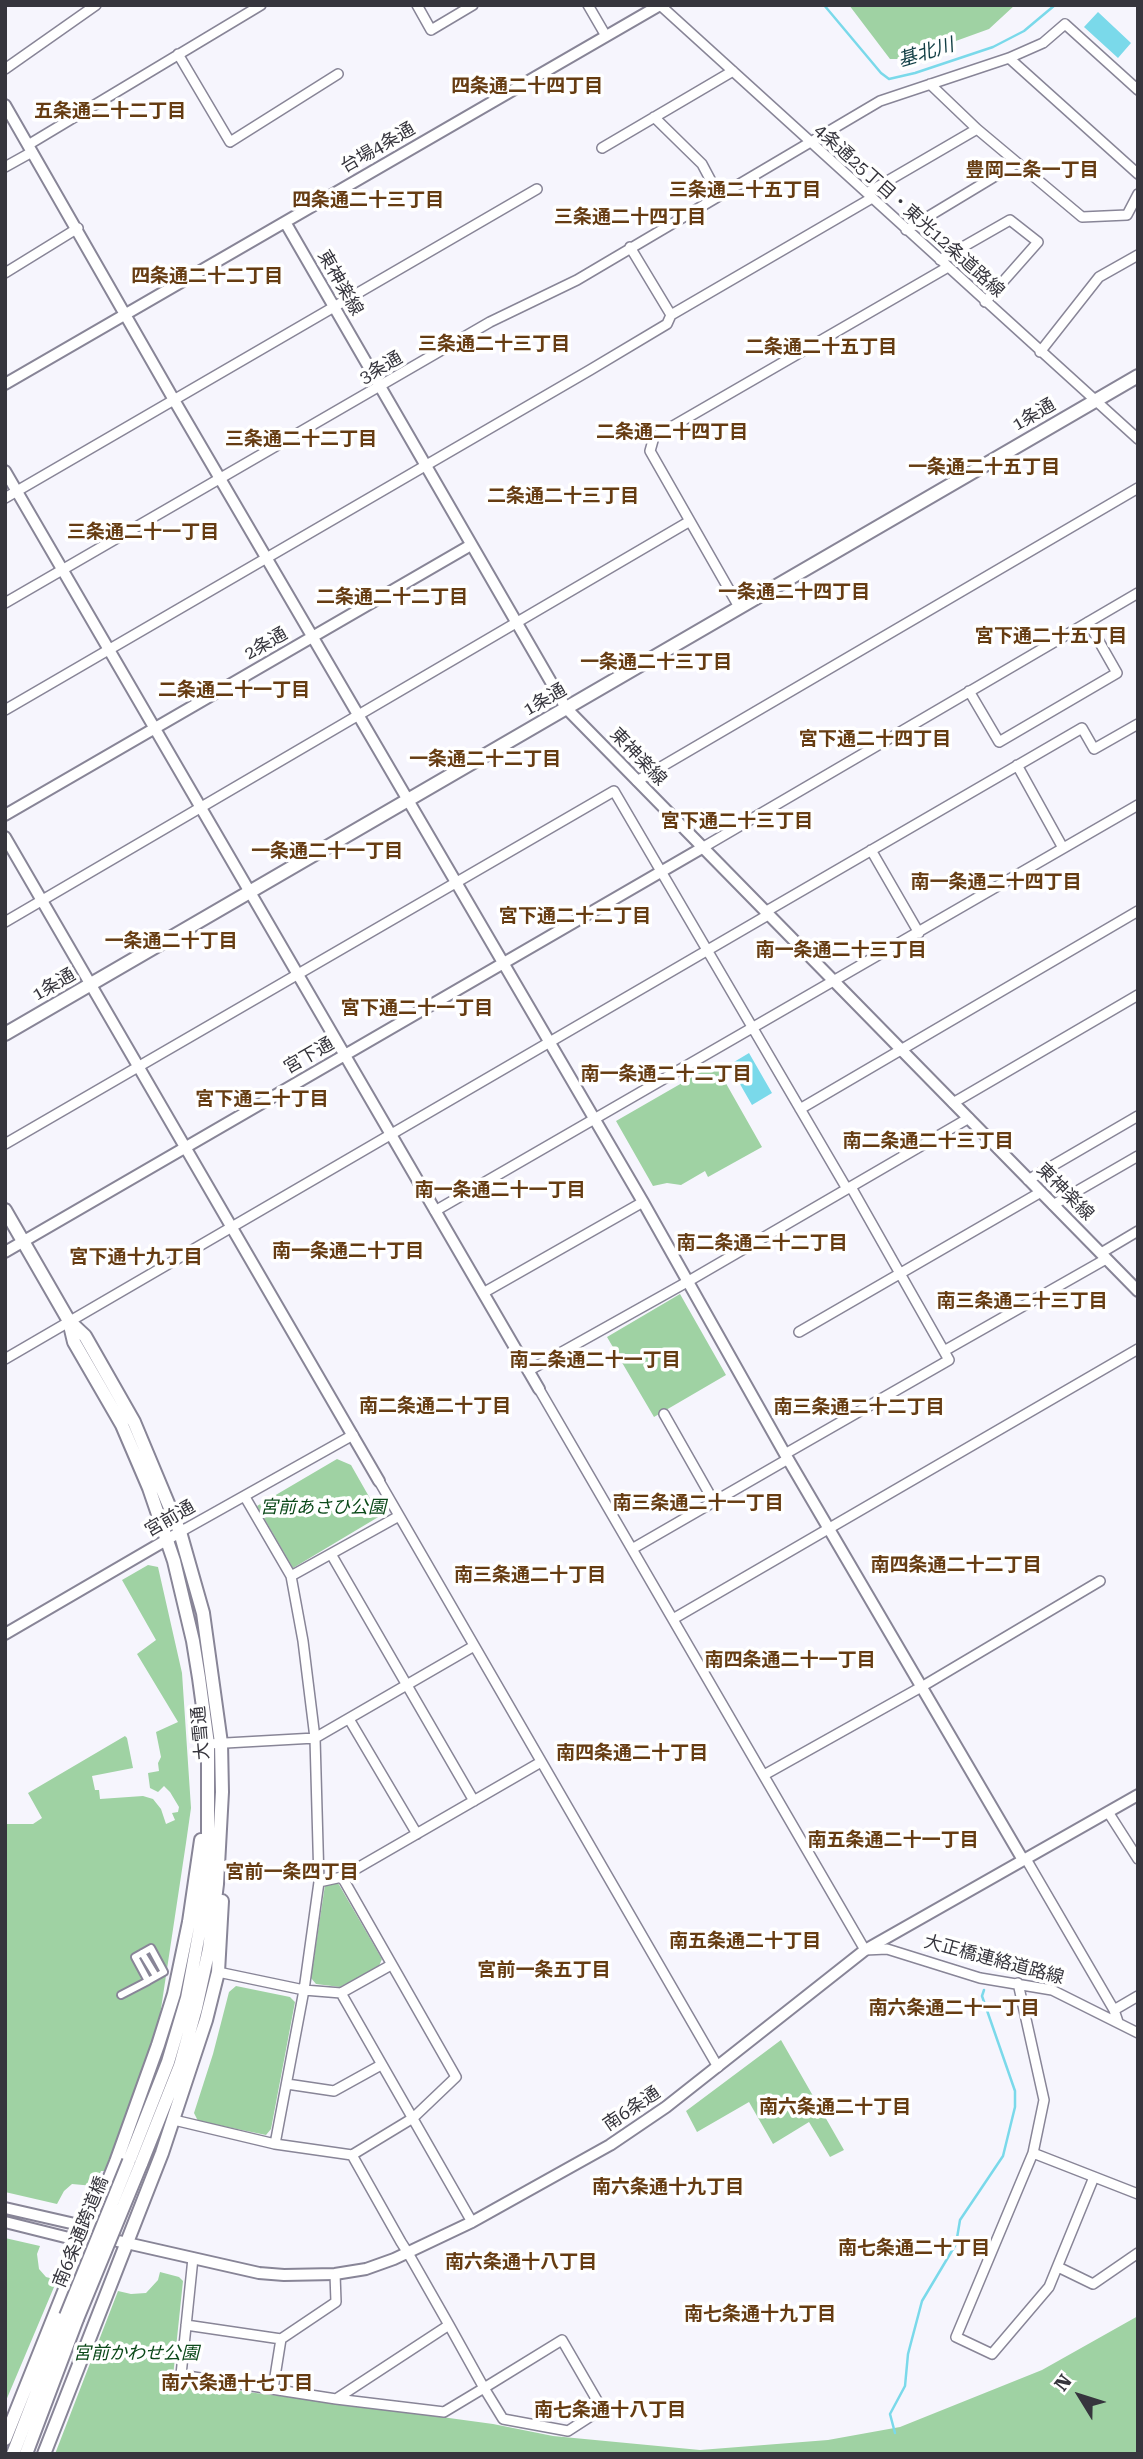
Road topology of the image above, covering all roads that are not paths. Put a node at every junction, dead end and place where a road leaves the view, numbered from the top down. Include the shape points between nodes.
1 (96, 5) edge
2 (261, 5) edge
3 (417, 5) edge
4 (473, 5) edge
5 (588, 5) edge
6 (660, 5) edge
7 (606, 36) junction
8 (178, 54) junction
9 (1009, 58) junction
10 (5, 69) edge
11 (733, 71) junction
12 (338, 74) dead end
13 (930, 83) junction
14 (1138, 90) edge
15 (5, 105) edge
16 (654, 117) junction
17 (977, 130) junction
18 (811, 142) junction
19 (30, 148) junction
20 (602, 148) dead end
21 (1017, 163) junction
22 (5, 167) edge
23 (1138, 174) edge
24 (537, 189) dead end
25 (1138, 194) edge
26 (719, 196) junction
27 (869, 196) junction
28 (285, 222) junction
29 (78, 229) junction
30 (906, 229) junction
31 (630, 247) junction
32 (1138, 255) edge
33 (944, 264) junction
34 (5, 272) edge
35 (985, 302) junction
36 (333, 306) junction
37 (127, 315) junction
38 (671, 315) junction
39 (1040, 352) junction
40 (1138, 376) edge
41 (5, 384) edge
42 (380, 387) junction
43 (174, 400) junction
44 (1094, 401) junction
45 (1138, 439) edge
46 (425, 465) junction
47 (5, 471) edge
48 (221, 478) junction
49 (1138, 488) edge
50 (17, 491) junction
51 (5, 498) edge
52 (690, 521) junction
53 (471, 545) junction
54 (267, 557) junction
55 (63, 570) junction
56 (1138, 593) edge
57 (5, 603) edge
58 (739, 607) junction
59 (1088, 622) junction
60 (518, 624) junction
61 (313, 637) junction
62 (109, 649) junction
63 (969, 691) junction
64 (566, 708) junction
65 (5, 710) edge
66 (360, 716) junction
67 (1138, 724) edge
68 (155, 729) junction
69 (1017, 765) junction
70 (637, 781) junction
71 (408, 800) junction
72 (1138, 806) edge
73 (201, 808) junction
74 (5, 815) edge
75 (5, 837) edge
76 (702, 848) junction
77 (1063, 848) junction
78 (871, 850) junction
79 (662, 871) junction
80 (457, 883) junction
81 (250, 892) junction
82 (43, 901) junction
83 (1138, 911) edge
84 (766, 914) junction
85 (5, 922) edge
86 (919, 933) junction
87 (708, 952) junction
88 (504, 963) junction
89 (298, 975) junction
90 (834, 982) junction
91 (92, 984) junction
92 (1138, 995) edge
93 (752, 1027) junction
94 (5, 1034) edge
95 (550, 1041) junction
96 (900, 1049) junction
97 (345, 1056) junction
98 (140, 1067) junction
99 (953, 1103) junction
100 (800, 1109) junction
101 (1138, 1116) edge
102 (594, 1118) junction
103 (968, 1118) junction
104 (392, 1135) junction
105 (5, 1144) edge
106 (187, 1147) junction
107 (1138, 1156) edge
108 (1028, 1180) junction
109 (849, 1188) junction
110 (1041, 1192) junction
111 (643, 1202) junction
112 (1054, 1205) junction
113 (5, 1210) edge
114 (435, 1211) junction
115 (232, 1227) junction
116 (1138, 1231) edge
117 (22, 1241) junction
118 (5, 1252) edge
119 (1103, 1256) junction
120 (900, 1274) junction
121 (687, 1282) junction
122 (1138, 1291) edge
123 (483, 1293) junction
124 (69, 1321) junction
125 (799, 1332) dead end
126 (1138, 1349) edge
127 (944, 1351) junction
128 (5, 1359) edge
129 (528, 1371) junction
130 (539, 1390) joint
131 (664, 1414) dead end
132 (353, 1435) junction
133 (787, 1456) junction
134 (379, 1481) joint
135 (245, 1497) junction
136 (714, 1502) junction
137 (399, 1516) junction
138 (830, 1528) junction
139 (180, 1532) junction
140 (168, 1540) junction
141 (632, 1549) junction
142 (331, 1554) junction
143 (291, 1576) junction
144 (1100, 1581) dead end
145 (673, 1619) junction
146 (5, 1634) edge
147 (474, 1646) junction
148 (408, 1685) junction
149 (923, 1686) junction
150 (349, 1719) junction
151 (315, 1738) junction
152 (212, 1748) junction
153 (541, 1762) junction
154 (764, 1775) junction
155 (222, 1792) junction
156 (1138, 1795) edge
157 (474, 1801) junction
158 (1108, 1812) junction
159 (417, 1834) junction
160 (1138, 1859) edge
161 (1025, 1860) junction
162 (342, 1877) junction
163 (318, 1882) junction
164 (865, 1950) junction
165 (142, 1953) junction
166 (156, 1958) junction
167 (391, 1965) junction
168 (140, 1966) junction
169 (218, 1972) junction
170 (156, 1976) junction
171 (148, 1981) junction
172 (1018, 1983) junction
173 (304, 1990) junction
174 (341, 1993) junction
175 (121, 1995) dead end
176 (1138, 1996) edge
177 (1114, 2010) junction
178 (1118, 2022) junction
179 (1138, 2032) edge
180 (381, 2065) junction
181 (718, 2067) junction
182 (287, 2084) junction
183 (413, 2118) junction
184 (174, 2120) junction
185 (275, 2144) junction
186 (1033, 2153) junction
187 (352, 2155) junction
188 (129, 2162) junction
189 (153, 2174) junction
190 (1094, 2177) junction
191 (1138, 2194) edge
192 (5, 2208) edge
193 (5, 2222) edge
194 (472, 2222) junction
195 (87, 2234) junction
196 (126, 2241) junction
197 (408, 2253) junction
198 (1138, 2253) edge
199 (193, 2258) junction
200 (1058, 2267) junction
201 (335, 2274) junction
202 (186, 2325) junction
203 (449, 2325) junction
204 (281, 2339) junction
205 (54, 2363) junction
206 (485, 2388) junction
207 (273, 2389) junction
208 (336, 2399) junction
209 (5, 2439) edge
210 (13, 2454) edge
211 (26, 2454) edge
212 (44, 2454) edge

1 - 10 street
2 - 8 street
3 - 4 street via 431,30
5 - 7 street
6 - 7 street, 台場4条通
6 - 11 street, 4条通25丁目・東光12条道路線
7 - 28 street, 台場4条通
8 - 12 street via 230,142
8 - 19 street
9 - 13 street, 3条通
9 - 14 street, 3条通 via 1043,43 1065,24
9 - 23 street
11 - 16 street
11 - 18 street, 4条通25丁目・東光12条道路線
13 - 17 street
13 - 18 street, 3条通 via 880,101
15 - 19 street
16 - 20 street
16 - 26 street via 702,164
17 - 21 street
17 - 27 street
18 - 26 street, 3条通
18 - 27 street, 4条通25丁目・東光12条道路線
19 - 22 street
19 - 29 street
21 - 25 street via 1082,217 1127,215
21 - 30 street
24 - 36 street
26 - 31 street, 3条通
27 - 30 street, 4条通25丁目・東光12条道路線
27 - 38 street
28 - 36 street, 東神楽線
28 - 37 street, 台場4条通
29 - 34 street
29 - 37 street
30 - 33 street, 4条通25丁目・東光12条道路線
31 - 38 street
31 - 42 street, 3条通
32 - 39 street via 1099,277
33 - 35 street, 4条通25丁目・東光12条道路線
33 - 35 street via 1010,220 1038,242
33 - 52 street via 654,438 650,451
35 - 39 street, 4条通25丁目・東光12条道路線
36 - 42 street, 東神楽線
36 - 43 street
37 - 41 street, 台場4条通
37 - 43 street
38 - 46 street via 667,324
39 - 44 street, 4条通25丁目・東光12条道路線
40 - 44 main road, 1条通
42 - 46 street, 東神楽線
42 - 48 street, 3条通
43 - 48 street
43 - 50 street
44 - 45 street, 4条通25丁目・東光12条道路線
44 - 58 main road, 1条通
46 - 53 street, 東神楽線
46 - 54 street
47 - 50 street
48 - 54 street
48 - 55 street, 3条通
49 - 70 street
50 - 51 street
50 - 55 street
52 - 58 street
52 - 60 street
53 - 60 street, 東神楽線
53 - 61 street, 2条通
54 - 61 street
54 - 62 street
55 - 57 street, 3条通
55 - 62 street
56 - 59 street
58 - 64 main road, 1条通
59 - 63 street
59 - 63 street via 1116,673 1022,728 999,741
60 - 64 street, 東神楽線
60 - 66 street
61 - 66 street
61 - 68 street, 2条通
62 - 65 street
62 - 68 street
63 - 76 street
64 - 70 street, 東神楽線
64 - 71 main road, 1条通
66 - 71 street
66 - 73 street
67 - 69 street via 1094,749 1082,728
68 - 73 street
68 - 74 street, 2条通
69 - 77 street
69 - 78 street
70 - 76 street, 東神楽線
71 - 80 street
71 - 81 main road, 1条通
72 - 77 street
73 - 81 street
73 - 82 street
75 - 82 street
76 - 79 street, 宮下通
76 - 84 street, 東神楽線
77 - 86 street
78 - 84 street
78 - 86 street
79 - 80 street via 614,792
79 - 87 street
79 - 88 street, 宮下通
80 - 88 street
80 - 89 street
81 - 89 street
81 - 91 main road, 1条通
82 - 85 street
82 - 91 street
83 - 96 street
84 - 87 street
84 - 90 street, 東神楽線
86 - 90 street
87 - 93 street
87 - 95 street
88 - 95 street
88 - 97 street, 宮下通
89 - 97 street
89 - 98 street
90 - 93 street
90 - 96 street, 東神楽線
91 - 94 main road, 1条通
91 - 98 street
92 - 99 street
93 - 100 street
93 - 102 street
95 - 102 street
95 - 104 street
96 - 99 street, 東神楽線
96 - 100 street
97 - 104 street
97 - 106 street, 宮下通
98 - 105 street
98 - 106 street
99 - 103 street, 東神楽線
100 - 109 street
101 - 108 street
102 - 111 street
102 - 114 street
103 - 108 street, 東神楽線
103 - 109 street
104 - 114 street
104 - 115 street
106 - 115 street
106 - 117 street, 宮下通
107 - 112 street
108 - 110 street, 東神楽線
109 - 120 street
109 - 121 street
110 - 112 street, 東神楽線
110 - 120 street
111 - 121 street
111 - 123 street
112 - 119 street, 東神楽線
113 - 117 main road, 大雪通
114 - 123 street
115 - 124 street
115 - 132 street
116 - 119 street
117 - 118 street, 宮下通
117 - 124 main road, 大雪通
119 - 122 street, 東神楽線
119 - 127 street
120 - 125 street
120 - 127 street
121 - 129 street
121 - 133 street
123 - 129 street
124 - 128 street
124 - 139 main road, 大雪通 via 85,1336 134,1422
124 - 140 main road, 大雪通 via 74,1342 122,1425
126 - 138 street
127 - 133 street via 950,1360
129 - 130 street
130 - 141 street
131 - 136 street
132 - 134 street
132 - 135 street, 宮前通
133 - 136 street
133 - 138 street
134 - 137 street
135 - 139 street, 宮前通
135 - 143 street
136 - 141 street
137 - 142 street
137 - 147 street
138 - 145 street
138 - 149 street
139 - 140 street, 宮前通
139 - 152 main road, 大雪通 via 203,1613 214,1681
140 - 146 street, 宮前通
140 - 152 main road, 大雪通 via 193,1641
141 - 145 street
142 - 143 street
142 - 148 street
143 - 151 street
144 - 149 street
145 - 154 street
147 - 148 street
147 - 153 street
148 - 150 street
148 - 157 street
149 - 154 street
149 - 161 street
150 - 151 street
150 - 159 street
151 - 152 street
151 - 163 street
152 - 155 main road, 大雪通
152 - 188 main road, 大雪通 via 208,1856 187,1998
153 - 157 street
153 - 181 street
154 - 164 street
155 - 169 main road
155 - 188 main road, 大雪通 via 209,1949 196,2008 180,2066
156 - 158 street, 南6条通
157 - 159 street
158 - 160 street
158 - 161 street, 南6条通
159 - 162 street
161 - 164 street, 南6条通
161 - 177 street
162 - 163 street
162 - 167 street
163 - 173 street
164 - 172 street, 大正橋連絡道路線 via 887,1950 980,1978
164 - 181 street, 南6条通
165 - 166 street via 151,1948
165 - 168 street via 135,1957
165 - 170 street
166 - 168 street
166 - 170 street via 164,1972
167 - 174 street
167 - 183 street via 456,2077
168 - 171 street
169 - 173 street
169 - 184 main road
170 - 171 street
171 - 175 street
172 - 178 street, 大正橋連絡道路線 via 1052,1990
172 - 186 street via 1044,2100
173 - 174 street
173 - 182 street
174 - 180 street
176 - 177 street
177 - 178 street
178 - 179 street, 大正橋連絡道路線
180 - 182 street via 334,2091
180 - 183 street
181 - 194 street, 南6条通 via 610,2145
182 - 185 street
183 - 187 street
183 - 194 street
184 - 185 street
184 - 189 main road
185 - 187 street
186 - 190 street
186 - 200 street via 956,2337 992,2354 1049,2287
187 - 197 street
188 - 189 main road via 117,2170 139,2180
188 - 195 main road
188 - 205 main road, 南6条通跨道橋, bridge
189 - 196 main road
190 - 191 street
190 - 200 street
192 - 195 street, 南6条通 via 75,2224
193 - 195 street, 南6条通 via 69,2238
194 - 197 street, 南6条通
195 - 196 street, 南6条通
195 - 209 main road
196 - 199 street, 南6条通
196 - 212 main road
197 - 201 street, 南6条通 via 366,2269
197 - 203 street
198 - 200 street via 1093,2284
199 - 201 street, 南6条通 via 284,2276
199 - 202 street
201 - 204 street via 336,2302
202 - 204 street
202 - 207 street via 181,2375
203 - 206 street
203 - 208 street
204 - 207 street
205 - 210 main road
205 - 211 main road
206 - 206 street via 562,2340 602,2409 568,2431 503,2419
206 - 208 street via 444,2412
207 - 208 street

